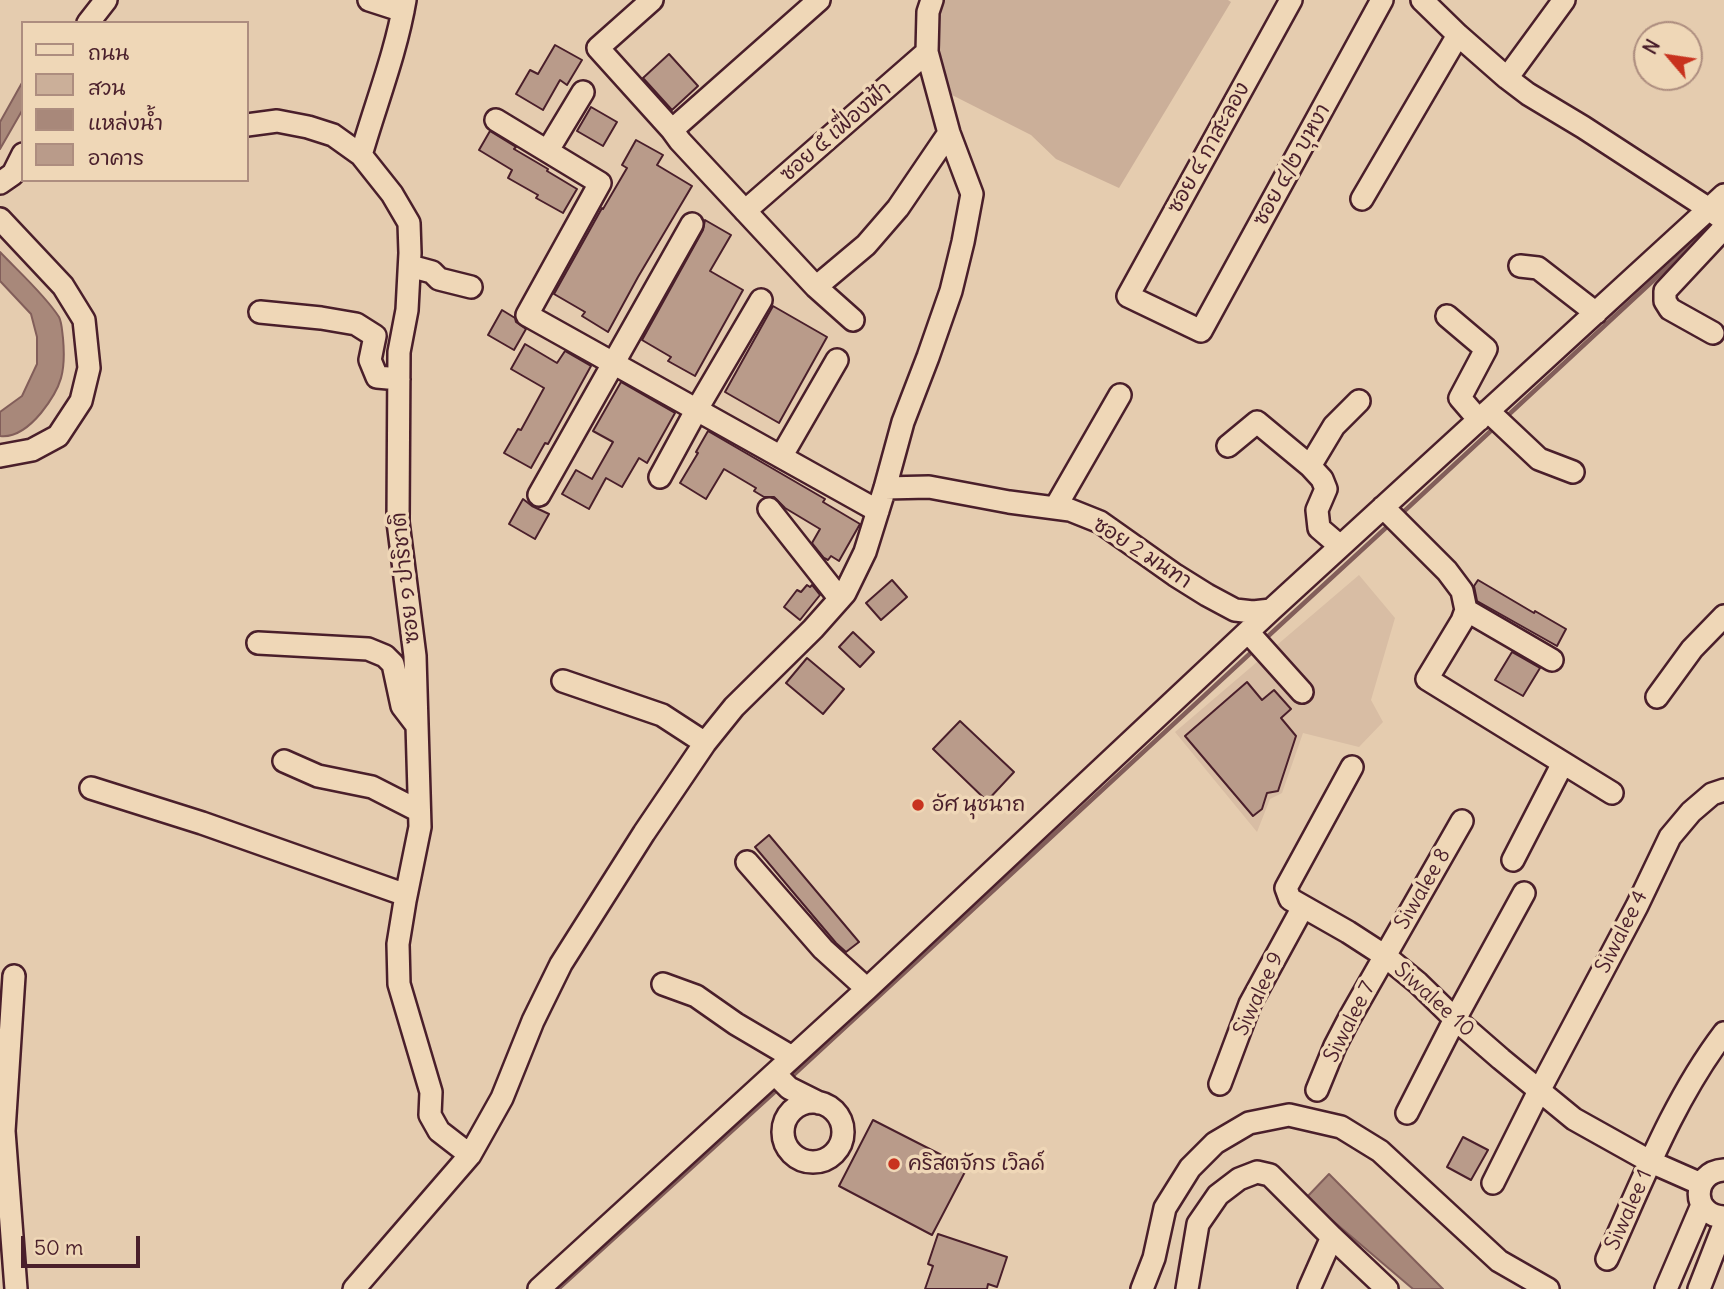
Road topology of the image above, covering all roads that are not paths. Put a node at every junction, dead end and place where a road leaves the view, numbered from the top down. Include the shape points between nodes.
1 (106, 0) edge
2 (369, 0) edge
3 (652, 0) edge
4 (819, 0) edge
5 (932, 0) edge
6 (1291, 0) edge
7 (1382, 0) edge
8 (1422, 0) edge
9 (1564, 0) edge
10 (404, 6) edge
11 (90, 21) edge
12 (1458, 35) junction
13 (927, 52) junction
14 (1507, 78) junction
15 (583, 92) dead end
16 (496, 120) dead end
17 (248, 125) edge
18 (673, 130) junction
19 (949, 133) junction
20 (548, 150) junction
21 (361, 155) junction
22 (21, 158) edge
23 (0, 183) edge
24 (1362, 200) dead end
25 (1719, 208) edge
26 (746, 211) junction
27 (0, 219) edge
28 (692, 224) dead end
29 (1724, 228) edge
30 (410, 266) junction
31 (1520, 266) dead end
32 (471, 287) dead end
33 (816, 287) junction
34 (761, 300) dead end
35 (260, 312) dead end
36 (1596, 313) junction
37 (1447, 316) dead end
38 (853, 320) dead end
39 (1201, 331) joint
40 (1713, 333) dead end
41 (837, 360) dead end
42 (613, 363) junction
43 (399, 379) junction
44 (1120, 395) dead end
45 (1359, 401) dead end
46 (696, 409) junction
47 (1483, 416) junction
48 (1228, 446) dead end
49 (0, 457) edge
50 (781, 457) junction
51 (1310, 466) junction
52 (1573, 472) dead end
53 (660, 477) dead end
54 (885, 488) junction
55 (539, 495) dead end
56 (1055, 508) junction
57 (769, 509) dead end
58 (878, 510) junction
59 (1392, 515) junction
60 (1340, 546) junction
61 (840, 599) junction
62 (1271, 610) junction
63 (1466, 610) junction
64 (1724, 616) edge
65 (1251, 636) junction
66 (258, 643) dead end
67 (1552, 660) dead end
68 (563, 681) dead end
69 (1302, 692) dead end
70 (1657, 697) dead end
71 (417, 724) junction
72 (705, 743) junction
73 (284, 761) dead end
74 (1563, 763) junction
75 (1352, 767) dead end
76 (91, 788) dead end
77 (1724, 790) edge
78 (1612, 793) dead end
79 (419, 811) junction
80 (1462, 821) dead end
81 (1513, 860) dead end
82 (747, 862) dead end
83 (1524, 893) dead end
84 (406, 895) junction
85 (1303, 907) junction
86 (1385, 956) junction
87 (14, 976) dead end
88 (663, 984) dead end
89 (867, 989) junction
90 (1455, 1019) junction
91 (1724, 1033) edge
92 (792, 1057) junction
93 (781, 1080) junction
94 (1220, 1084) dead end
95 (1317, 1090) dead end
96 (1538, 1091) junction
97 (819, 1102) dead end
98 (1406, 1113) dead end
99 (470, 1155) junction
100 (1651, 1161) junction
101 (1724, 1170) edge
102 (1493, 1183) dead end
103 (1702, 1195) junction
104 (1724, 1217) edge
105 (1724, 1225) edge
106 (1332, 1237) junction
107 (1607, 1259) dead end
108 (1669, 1288) edge
109 (16, 1289) edge
110 (354, 1289) edge
111 (539, 1289) edge
112 (1142, 1289) edge
113 (1187, 1289) edge
114 (1309, 1289) edge
115 (1388, 1289) edge
116 (1548, 1289) edge
117 (1699, 1289) edge

1 - 11 street
2 - 10 street
3 - 18 street via 598,48
4 - 18 street
5 - 13 street
6 - 39 street, ซอย ๔ กาสะลอง via 1128,296
7 - 39 street, ซอย ๔/๒ บุหงา
8 - 12 street
9 - 14 street
10 - 21 street
12 - 14 street
12 - 24 street
13 - 19 street
13 - 26 street, ซอย ๕ เฟื่องฟ้า
14 - 25 street
15 - 20 street
16 - 20 street
17 - 21 street, ซอย ๑ ปาริชาติ via 277,121 308,127 333,135
18 - 26 street
19 - 33 street via 898,208 866,245
19 - 54 street via 972,194 951,291 903,422
20 - 42 street via 600,183 527,315
21 - 30 street, ซอย ๑ ปาริชาติ via 409,223
22 - 23 street via 13,174
25 - 36 street
26 - 33 street
27 - 49 street via 63,286 84,320 89,369 81,401 58,436 32,450
28 - 42 street
29 - 40 street via 1665,291 1670,309
30 - 32 street
30 - 43 street, ซอย ๑ ปาริชาติ
31 - 36 street via 1538,268
33 - 38 street
34 - 46 street
35 - 43 street via 356,324 375,336 370,360 377,377
36 - 47 street
37 - 47 street via 1486,349 1460,398
41 - 50 street
42 - 46 street
42 - 55 street
43 - 71 street, ซอย ๑ ปาริชาติ via 398,522 415,656
44 - 56 street
45 - 51 street via 1334,426
46 - 50 street
46 - 53 street
47 - 52 street via 1539,458
47 - 59 street
48 - 51 street via 1257,422
50 - 58 street
51 - 60 street via 1326,489 1317,510 1319,528
54 - 56 street, ซอย 2 มนทา via 929,487
54 - 58 street
56 - 62 street, ซอย 2 มนทา via 1100,522 1235,610
57 - 61 street
58 - 61 street via 865,552
59 - 60 street
59 - 63 street via 1455,581
60 - 62 street
61 - 72 street
62 - 65 street
63 - 67 street
63 - 74 street via 1427,679
64 - 70 street via 1692,649
65 - 69 street
65 - 89 street
66 - 71 street via 368,649 385,656 393,664 402,706
68 - 72 street via 662,715
71 - 79 street, ซอย ๑ ปาริชาติ
72 - 99 street via 561,964 502,1098
73 - 79 street via 318,776 372,787
74 - 78 street
74 - 81 street
75 - 85 street via 1286,888 1290,900
76 - 84 street via 202,822
77 - 96 street, Siwalee 4 via 1691,812 1670,837
79 - 84 street, ซอย ๑ ปาริชาติ
80 - 86 street, Siwalee 8
82 - 89 street via 823,949
83 - 90 street
84 - 99 street, ซอย ๑ ปาริชาติ via 398,944 399,985 431,1092 430,1115 439,1131
85 - 86 street, Siwalee 10
85 - 94 street, Siwalee 9 via 1250,1004
86 - 90 street, Siwalee 10
86 - 95 street, Siwalee 7 via 1335,1046
87 - 109 street via 4,1131
88 - 92 street via 696,996
89 - 92 street
90 - 96 street, Siwalee 10
90 - 98 street
91 - 100 street, Siwalee 1 via 1706,1056
92 - 93 street
93 - 97 street
93 - 111 street
96 - 100 street, Siwalee 10 via 1574,1119
96 - 102 street, Siwalee 4
99 - 110 street
100 - 103 street, Siwalee 10
100 - 107 street, Siwalee 1
101 - 103 street via 1711,1173
103 - 104 street, Siwalee 10 via 1707,1211
103 - 108 street
105 - 117 street
106 - 113 street via 1270,1175 1257,1172 1218,1195 1198,1224
106 - 114 street
106 - 115 street
112 - 116 street via 1165,1208 1189,1168 1215,1143 1249,1123 1289,1115 1341,1127 1380,1151 1499,1261

